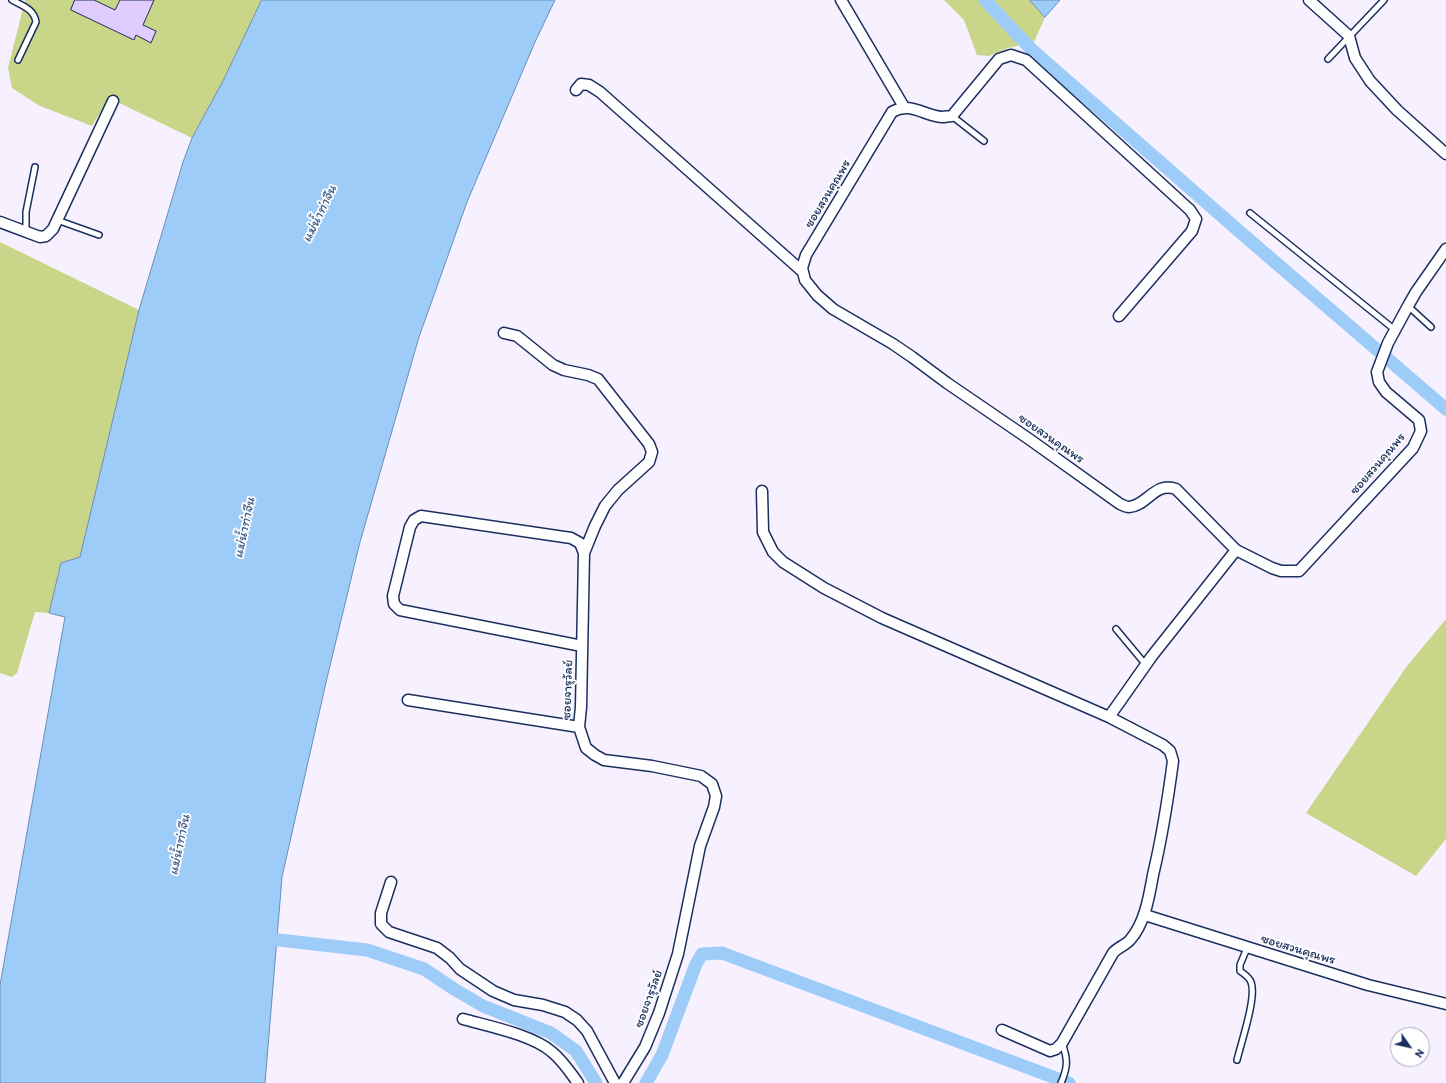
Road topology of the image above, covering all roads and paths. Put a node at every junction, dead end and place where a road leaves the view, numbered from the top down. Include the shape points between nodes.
1 (12, 0) edge
2 (841, 0) edge
3 (1309, 0) edge
4 (1384, 0) edge
5 (1349, 36) junction
6 (1328, 59) dead end
7 (18, 60) dead end
8 (576, 90) dead end
9 (113, 102) dead end
10 (904, 107) junction
11 (952, 116) junction
12 (984, 141) dead end
13 (1446, 154) edge
14 (35, 167) dead end
15 (1250, 213) dead end
16 (57, 220) junction
17 (0, 222) edge
18 (26, 232) junction
19 (99, 235) dead end
20 (1446, 249) edge
21 (803, 272) junction
22 (1408, 306) junction
23 (1119, 316) dead end
24 (1431, 327) dead end
25 (1395, 330) junction
26 (504, 333) dead end
27 (762, 491) dead end
28 (1236, 550) junction
29 (584, 552) junction
30 (1116, 629) dead end
31 (582, 646) junction
32 (1146, 665) junction
33 (408, 700) dead end
34 (1109, 717) junction
35 (579, 727) junction
36 (391, 882) dead end
37 (1145, 915) junction
38 (1247, 948) junction
39 (1446, 1004) edge
40 (463, 1019) dead end
41 (1002, 1030) dead end
42 (1062, 1043) junction
43 (1237, 1060) dead end
44 (578, 1083) edge
45 (615, 1083) edge
46 (622, 1083) edge
47 (1061, 1083) edge

1 - 7 lane via 30,9 36,22
2 - 10 street
3 - 5 street
4 - 5 lane
5 - 6 lane
5 - 13 street via 1355,58 1370,81 1397,110
8 - 21 street via 581,84 589,85 600,92
9 - 16 street
10 - 11 street via 942,117
10 - 21 street, ซอยสวนคุณพร via 892,112 806,255
11 - 12 lane
11 - 23 street via 999,60 1011,55 1026,60 1190,210 1196,219 1192,231
14 - 18 lane via 26,212
15 - 25 lane
16 - 18 street via 46,236 40,237
16 - 19 lane
17 - 18 street
20 - 22 street, ซอยสวนคุณพร
21 - 28 street, ซอยสวนคุณพร via 804,280 833,309 900,348 1120,504 1129,507 1169,486 1176,489
22 - 24 lane
22 - 25 street, ซอยสวนคุณพร
25 - 28 street, ซอยสวนคุณพร via 1377,372 1379,382 1386,392 1419,420 1421,431 1413,448 1299,571 1272,568
26 - 29 street, ซอยจารุวัลย์ via 516,336 553,365 598,378 649,444 652,452 649,462 618,490 605,506
27 - 34 street via 763,532 773,552 783,562 824,588 882,618
28 - 32 street
29 - 31 street, ซอยจารุวัลย์
29 - 31 street via 580,543 570,538 421,516 414,520 410,527 393,596 394,604 400,610
30 - 32 lane
31 - 35 street, ซอยจารุวัลย์
32 - 34 street
33 - 35 street
34 - 37 street via 1163,745 1170,751 1173,761 1162,835
35 - 46 street, ซอยจารุวัลย์ via 586,748 604,760 701,776 712,784 716,796 700,846 678,954 659,1013 645,1047
36 - 45 street via 381,913 382,924 389,932 437,948 460,969 493,991 514,1000 565,1012 577,1020 587,1031
37 - 38 street, ซอยสวนคุณพร
37 - 42 street via 1130,941 1113,953
38 - 39 street, ซอยสวนคุณพร via 1368,985
38 - 43 lane via 1240,971 1249,978 1253,991
40 - 44 street via 540,1044 562,1061
41 - 42 street via 1050,1051 1056,1050
42 - 47 lane via 1067,1062

